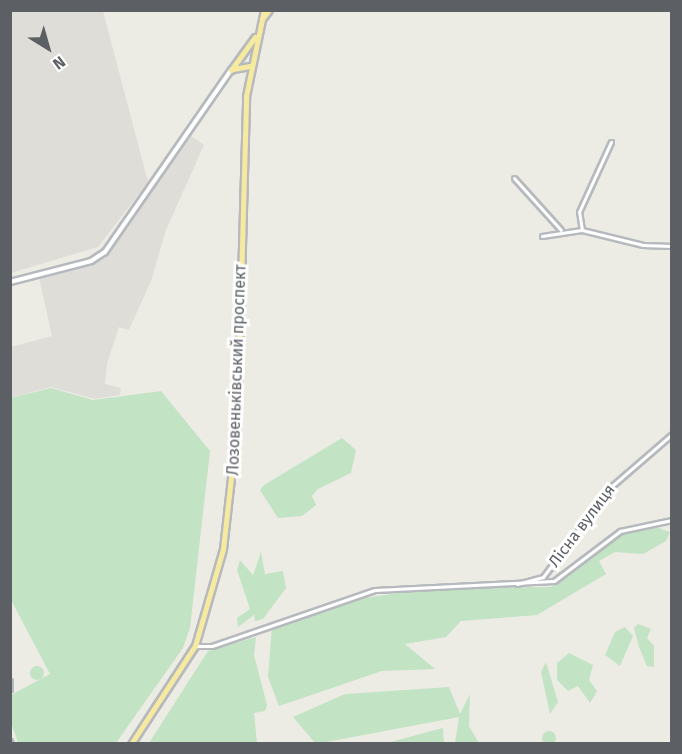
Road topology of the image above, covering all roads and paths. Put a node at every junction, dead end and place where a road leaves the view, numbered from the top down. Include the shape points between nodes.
1 (264, 10) edge
2 (269, 10) edge
3 (259, 23) junction
4 (256, 36) junction
5 (250, 66) junction
6 (231, 70) junction
7 (249, 76) junction
8 (611, 142) dead end
9 (514, 178) dead end
10 (561, 230) junction
11 (582, 230) junction
12 (543, 236) dead end
13 (672, 246) edge
14 (10, 282) edge
15 (672, 434) edge
16 (672, 520) edge
17 (515, 585) junction
18 (195, 646) junction
19 (10, 681) edge
20 (10, 689) edge
21 (131, 744) edge

1 - 3 highway, Лозовеньківський проспект
2 - 3 highway
3 - 4 highway, Лозовеньківський проспект
4 - 5 highway, Лозовеньківський проспект
4 - 6 highway
5 - 6 highway
5 - 7 highway, Лозовеньківський проспект
6 - 7 highway
6 - 14 street via 105,252 91,261
7 - 18 highway, Лозовеньківський проспект via 233,477 217,578
8 - 11 street via 581,206
9 - 10 street via 546,207
10 - 11 street
10 - 12 street
11 - 13 street via 643,245
15 - 17 street, Лісна вулиця via 612,486 543,577
16 - 17 street via 620,531 554,581
17 - 18 street via 375,590 212,646
18 - 21 highway, Лозовеньківський проспект
19 - 20 street

